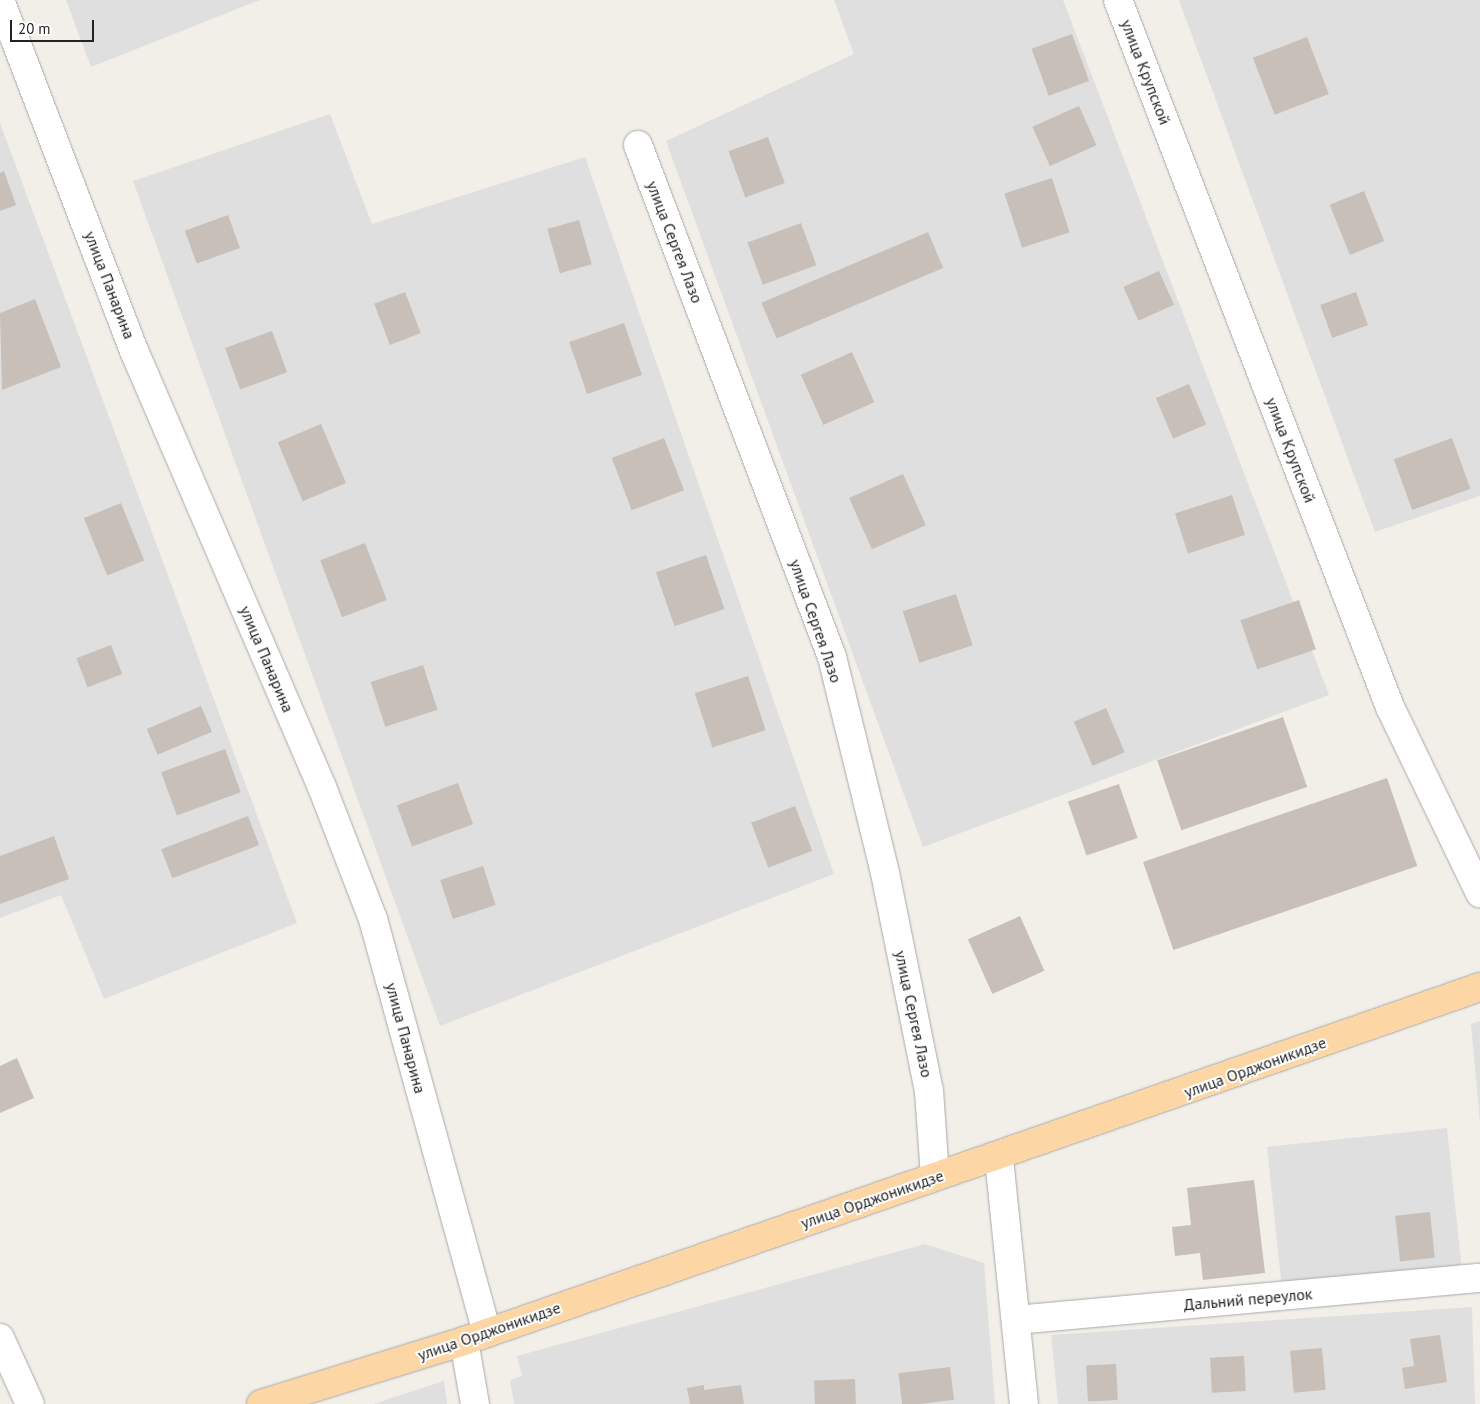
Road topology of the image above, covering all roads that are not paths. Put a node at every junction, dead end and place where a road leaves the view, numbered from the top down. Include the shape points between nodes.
1 (0, 0) edge
2 (1118, 0) edge
3 (638, 145) dead end
4 (1480, 893) edge
5 (1480, 987) edge
6 (999, 1158) junction
7 (935, 1176) junction
8 (1480, 1278) edge
9 (1016, 1320) junction
10 (475, 1337) junction
11 (0, 1338) edge
12 (30, 1404) edge
13 (262, 1404) edge
14 (475, 1404) edge
15 (1024, 1404) edge

1 - 10 street, улица Панарина via 136,353 322,787 373,919
2 - 4 street, улица Крупской via 1390,707
3 - 7 street, улица Сергея Лазо via 832,657 885,873 929,1091
5 - 6 main road, улица Орджоникидзе
6 - 7 main road, улица Орджоникидзе
6 - 9 street
7 - 10 main road, улица Орджоникидзе
8 - 9 street, Дальний переулок
9 - 15 street
10 - 13 main road, улица Орджоникидзе
10 - 14 street, улица Панарина
11 - 12 street

